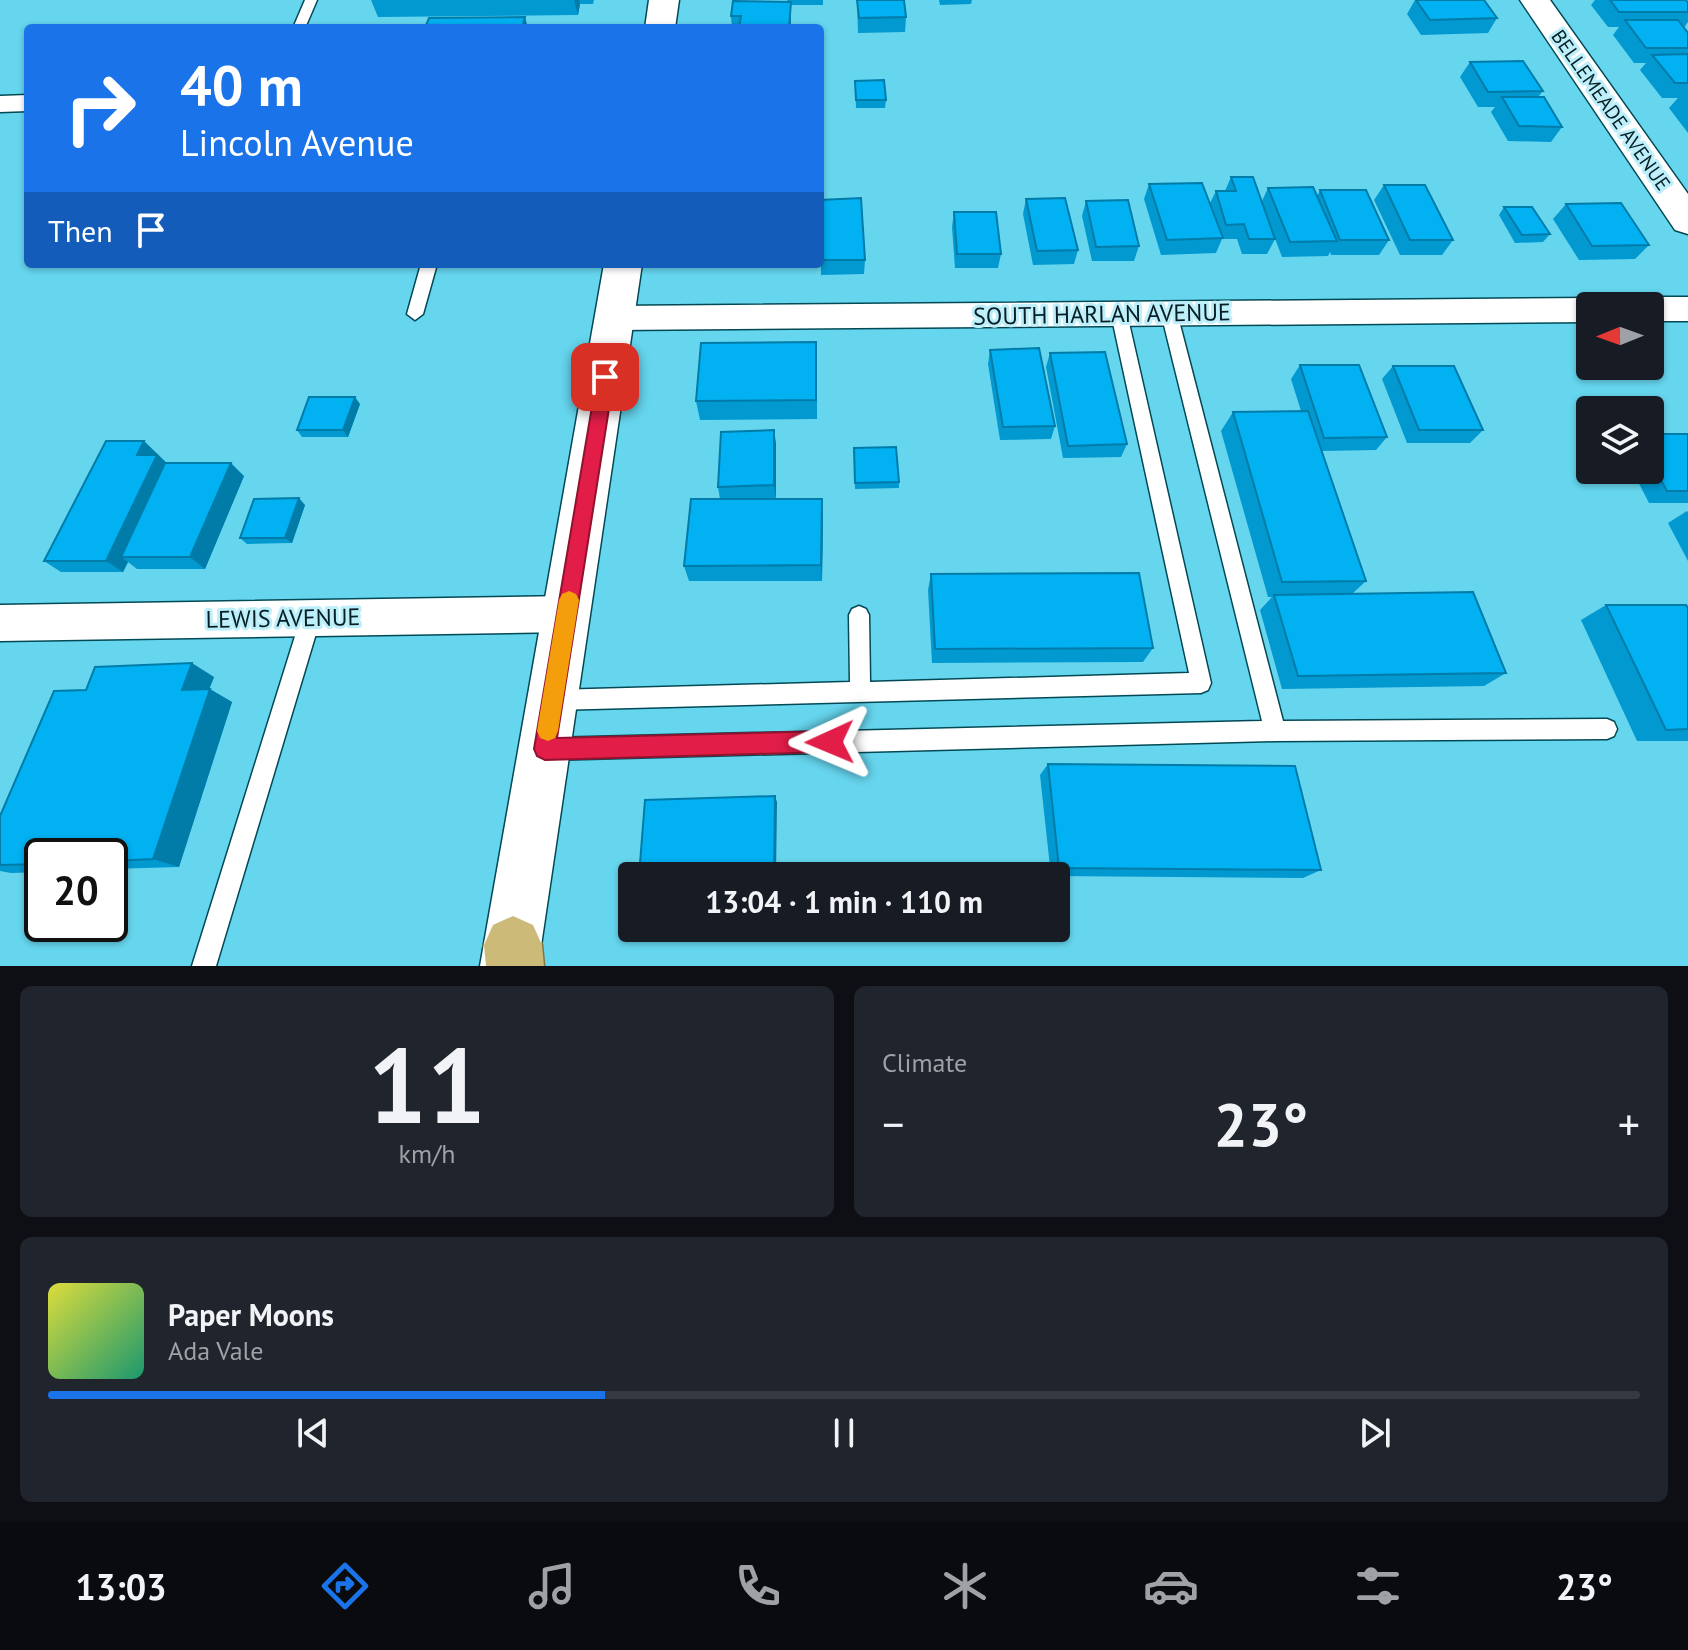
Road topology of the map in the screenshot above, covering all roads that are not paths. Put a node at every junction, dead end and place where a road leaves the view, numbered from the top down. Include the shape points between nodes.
1 (311, 0) edge
2 (664, 0) edge
3 (1535, 0) edge
4 (301, 24) edge
5 (661, 24) edge
6 (24, 103) edge
7 (0, 104) edge
8 (1688, 221) edge
9 (428, 268) edge
10 (622, 268) edge
11 (1664, 309) edge
12 (1688, 309) edge
13 (1576, 310) edge
14 (1169, 313) junction
15 (415, 314) dead end
16 (1119, 314) junction
17 (615, 318) junction
18 (567, 614) junction
19 (859, 615) dead end
20 (311, 617) junction
21 (0, 623) edge
22 (860, 692) junction
23 (553, 700) junction
24 (1607, 729) dead end
25 (1275, 731) junction
26 (545, 749) junction
27 (512, 959) edge
28 (204, 966) edge

1 - 4 lane
2 - 5 street
3 - 8 street, BELLEMEADE AVENUE
6 - 7 street
9 - 15 lane
10 - 17 street
11 - 12 street
13 - 14 street, SOUTH HARLAN AVENUE
14 - 16 street, SOUTH HARLAN AVENUE
14 - 25 lane
16 - 17 street, SOUTH HARLAN AVENUE
16 - 22 lane via 1201,683
17 - 18 street
18 - 20 street, LEWIS AVENUE
18 - 23 street
19 - 22 lane
20 - 21 street, LEWIS AVENUE
20 - 28 lane
22 - 23 lane
23 - 26 street
24 - 25 lane
25 - 26 lane
26 - 27 street

